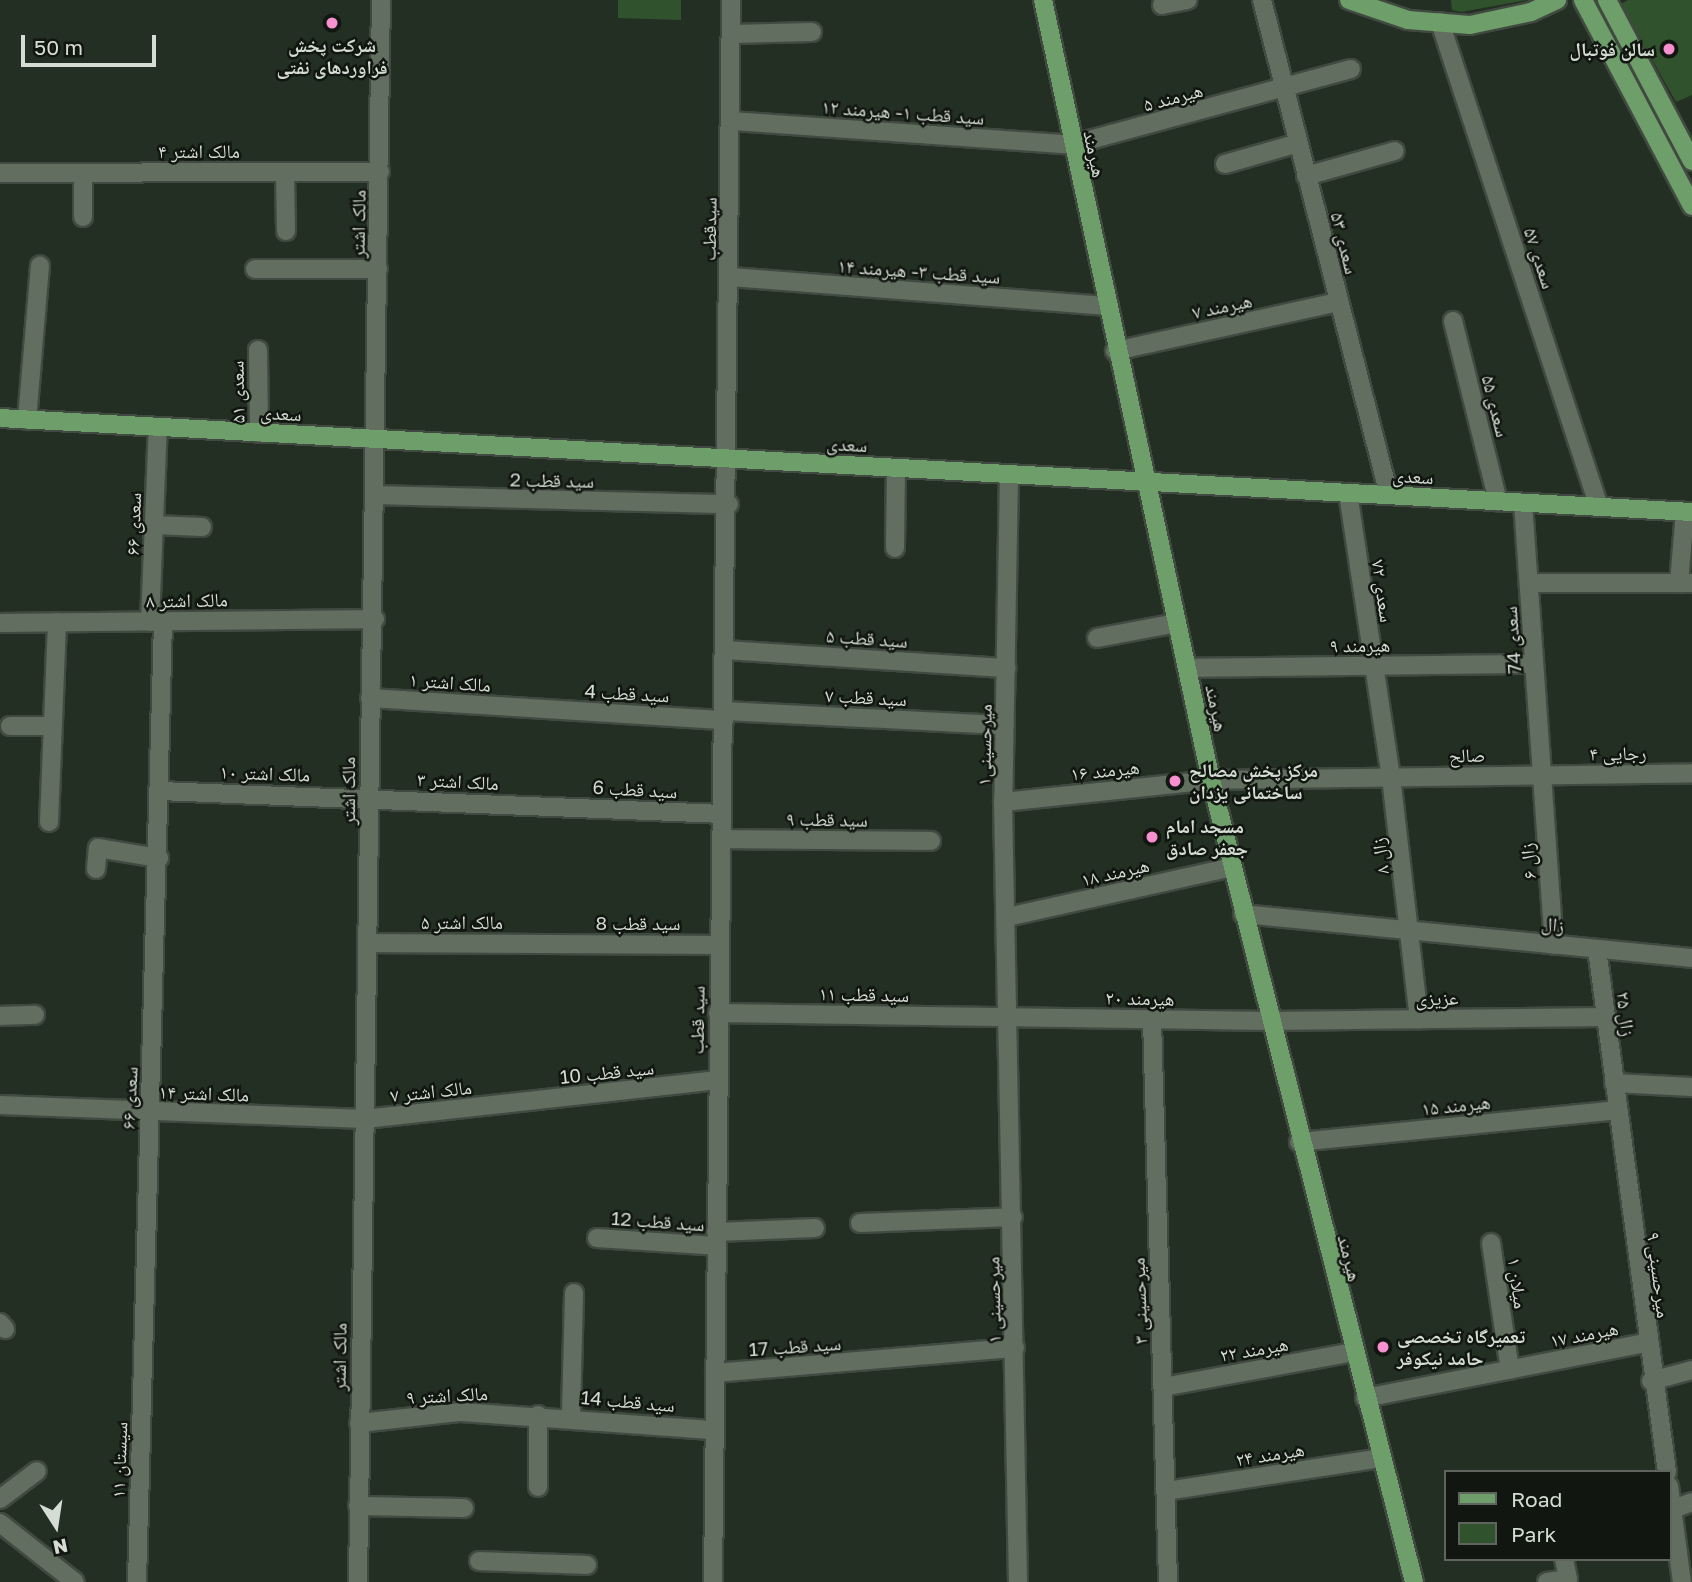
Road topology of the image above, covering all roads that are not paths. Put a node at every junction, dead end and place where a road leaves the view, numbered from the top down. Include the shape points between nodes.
1 (381, 0) edge
2 (731, 0) edge
3 (1043, 0) edge
4 (1188, 0) edge
5 (1262, 0) edge
6 (1349, 0) edge
7 (1557, 0) edge
8 (1583, 0) edge
9 (1607, 0) edge
10 (1162, 5) dead end
11 (1440, 22) junction
12 (812, 32) dead end
13 (731, 34) junction
14 (1351, 69) dead end
15 (1284, 89) junction
16 (732, 121) junction
17 (1298, 143) junction
18 (1071, 145) junction
19 (1395, 151) dead end
20 (1692, 161) edge
21 (1225, 164) dead end
22 (285, 172) junction
23 (380, 172) junction
24 (9, 173) edge
25 (83, 173) junction
26 (1307, 176) junction
27 (1692, 206) edge
28 (83, 217) dead end
29 (286, 231) dead end
30 (40, 266) dead end
31 (255, 269) dead end
32 (378, 269) junction
33 (730, 277) junction
34 (1338, 302) junction
35 (1105, 306) junction
36 (1453, 321) dead end
37 (257, 349) dead end
38 (1115, 351) junction
39 (0, 418) edge
40 (27, 420) junction
41 (158, 427) junction
42 (260, 433) junction
43 (374, 439) junction
44 (730, 459) junction
45 (896, 468) junction
46 (1009, 474) junction
47 (1146, 482) junction
48 (1348, 493) junction
49 (374, 495) junction
50 (1389, 495) junction
51 (1498, 501) junction
52 (1523, 503) junction
53 (729, 504) junction
54 (1599, 507) junction
55 (1688, 512) edge
56 (154, 525) junction
57 (202, 527) dead end
58 (895, 548) dead end
59 (1529, 583) junction
60 (1686, 583) edge
61 (375, 619) junction
62 (57, 622) junction
63 (157, 622) junction
64 (0, 623) edge
65 (1177, 623) junction
66 (1097, 638) dead end
67 (726, 650) junction
68 (1534, 664) junction
69 (1372, 666) junction
70 (1006, 668) junction
71 (1187, 668) junction
72 (370, 698) junction
73 (528, 709) joint
74 (725, 715) junction
75 (1005, 725) junction
76 (10, 726) dead end
77 (52, 726) junction
78 (1692, 773) edge
79 (1544, 775) junction
80 (1391, 777) junction
81 (1211, 780) junction
82 (160, 791) junction
83 (369, 798) junction
84 (1003, 802) junction
85 (546, 806) joint
86 (722, 814) junction
87 (49, 822) dead end
88 (722, 839) junction
89 (931, 841) dead end
90 (159, 858) junction
91 (1232, 867) junction
92 (96, 869) dead end
93 (1243, 914) junction
94 (1007, 917) junction
95 (1410, 931) junction
96 (368, 943) junction
97 (556, 944) joint
98 (720, 944) junction
99 (1554, 945) junction
100 (1597, 949) junction
101 (1692, 958) edge
102 (718, 1013) junction
103 (35, 1015) dead end
104 (0, 1016) edge
105 (1009, 1016) junction
106 (1605, 1017) junction
107 (1152, 1019) junction
108 (1419, 1019) junction
109 (1269, 1021) junction
110 (718, 1080) junction
111 (1614, 1083) junction
112 (1692, 1087) edge
113 (0, 1105) edge
114 (501, 1105) joint
115 (1617, 1110) junction
116 (149, 1112) junction
117 (365, 1119) junction
118 (1299, 1142) junction
119 (1013, 1217) junction
120 (860, 1223) dead end
121 (815, 1228) dead end
122 (597, 1238) dead end
123 (716, 1239) junction
124 (1491, 1243) dead end
125 (574, 1293) dead end
126 (143, 1339) joint
127 (1646, 1343) junction
128 (1015, 1348) junction
129 (1353, 1352) junction
130 (1510, 1370) junction
131 (1692, 1370) edge
132 (715, 1373) junction
133 (1651, 1381) junction
134 (1163, 1387) junction
135 (1365, 1398) junction
136 (538, 1415) junction
137 (571, 1416) junction
138 (359, 1423) junction
139 (714, 1430) junction
140 (1381, 1458) junction
141 (1667, 1470) edge
142 (37, 1471) dead end
143 (538, 1487) dead end
144 (1166, 1491) junction
145 (1671, 1497) edge
146 (0, 1499) edge
147 (1692, 1502) edge
148 (358, 1506) junction
149 (464, 1508) dead end
150 (1673, 1508) junction
151 (0, 1523) edge
152 (1686, 1556) edge
153 (479, 1561) dead end
154 (1564, 1561) edge
155 (587, 1565) dead end
156 (556, 1573) edge
157 (75, 1582) edge
158 (137, 1582) edge
159 (358, 1582) edge
160 (713, 1582) edge
161 (1018, 1582) edge
162 (1168, 1582) edge
163 (1414, 1582) edge
164 (1547, 1582) edge
165 (1682, 1582) edge

1 - 23 street, مالک اشتر
2 - 13 street, سیدقطب
3 - 18 main road, هیرمند
4 - 10 street
5 - 15 street, سعدی ۵۳
6 - 11 main road via 1408,20
7 - 11 main road via 1531,12 1470,24
8 - 27 main road
9 - 20 main road
11 - 54 street, سعدی ۵۷
12 - 13 street
13 - 16 street, سیدقطب
14 - 15 street, هیرمند ۵
15 - 17 street, سعدی ۵۳
15 - 18 street, هیرمند ۵
16 - 18 street, سید قطب ۱- هیرمند ۱۲
16 - 33 street, سیدقطب
17 - 21 street
17 - 26 street, سعدی ۵۳
18 - 35 main road, هیرمند
19 - 26 street
22 - 23 street, مالک اشتر ۴
22 - 25 street, مالک اشتر ۴
22 - 29 street
23 - 32 street, مالک اشتر
24 - 25 street, مالک اشتر ۴
25 - 28 street
26 - 34 street, سعدی ۵۳
30 - 40 street
31 - 32 street
32 - 43 street, مالک اشتر
33 - 35 street, سید قطب ۳- هیرمند ۱۴
33 - 44 street, سیدقطب
34 - 38 street, هیرمند ۷
34 - 50 street, سعدی ۵۳
35 - 38 main road, هیرمند
36 - 51 street, سعدی ۵۵
37 - 42 street, سعدی ۵۱
38 - 47 main road, هیرمند
39 - 40 main road, سعدی
40 - 41 main road, سعدی
41 - 42 main road, سعدی
41 - 56 street, سعدی ۶۶
42 - 43 main road, سعدی
43 - 44 main road, سعدی
43 - 49 street, مالک اشتر
44 - 45 main road, سعدی
44 - 53 street, سید قطب
45 - 46 main road, سعدی
45 - 58 street
46 - 47 main road, سعدی
46 - 70 street, میرحسینی۱
47 - 48 main road, سعدی
47 - 65 main road, هیرمند
48 - 50 main road, سعدی
48 - 69 street, سعدی ۷۲
49 - 53 street, سید قطب 2
49 - 61 street, مالک اشتر
50 - 51 main road, سعدی
51 - 52 main road, سعدی
52 - 54 main road, سعدی
52 - 59 street, سعدی 74
53 - 67 street, سید قطب
54 - 55 main road, سعدی
55 - 60 street
56 - 57 street
56 - 63 street, سعدی ۶۶
59 - 60 street
59 - 68 street, سعدی 74
61 - 63 street, مالک اشتر ۸
61 - 72 street, مالک اشتر
62 - 63 street, مالک اشتر ۸
62 - 64 street, مالک اشتر ۸
62 - 77 street
63 - 82 street, سعدی ۶۶
65 - 66 street
65 - 71 main road, هیرمند
67 - 70 street, سید قطب ۵
67 - 74 street, سید قطب
68 - 69 street, هیرمند ۹
68 - 79 street, سعدی 74
69 - 71 street, هیرمند ۹
69 - 80 street, سعدی ۷۲
70 - 75 street, میرحسینی۱
71 - 81 main road, هیرمند
72 - 73 street, مالک اشتر ۱
72 - 83 street, مالک اشتر
73 - 74 street, سید قطب 4
74 - 75 street, سید قطب ۷
74 - 86 street, سید قطب
75 - 84 street, میرحسینی۱
76 - 77 street
77 - 87 street
78 - 79 street, رجایی ۴
79 - 80 street, صالح
79 - 99 street, زال ۶
80 - 81 street, صالح
80 - 95 street, زال ۸
81 - 84 street, هیرمند ۱۶
81 - 91 main road, هیرمند
82 - 83 street, مالک اشتر ۱۰
82 - 90 street, سعدی ۶۶
83 - 85 street, مالک اشتر ۳
83 - 96 street, مالک اشتر
84 - 94 street, میرحسینی۱
85 - 86 street, سید قطب 6
86 - 88 street, سید قطب
88 - 89 street, سید قطب ۹
88 - 98 street, سید قطب
90 - 92 street via 99,848
90 - 116 street, سعدی ۶۶
91 - 93 main road, هیرمند
91 - 94 street, هیرمند ۱۸
93 - 95 street, زال
93 - 109 main road, هیرمند
94 - 105 street, میرحسینی۱
95 - 99 street, زال
95 - 108 street, زال ۸
96 - 97 street, مالک اشتر ۵
96 - 117 street, مالک اشتر
97 - 98 street, سید قطب 8
98 - 102 street, سید قطب
99 - 100 street, زال
100 - 101 street, زال
100 - 106 street, زال ۲۵
102 - 105 street, سید قطب ۱۱
102 - 110 street, سید قطب
103 - 104 street
105 - 107 street, هیرمند ۲۰
105 - 119 street, میرحسینی ۱
106 - 108 street, عزیزی
106 - 111 street, زال ۲۵
107 - 109 street, هیرمند ۲۰
107 - 134 street, میرحسینی ۳
108 - 109 street, عزیزی
109 - 118 main road, هیرمند
110 - 114 street, سید قطب 10
110 - 123 street, سید قطب
111 - 112 street
111 - 115 street, میرحسینی ۹
113 - 116 street, مالک اشتر ۱۴
114 - 117 street, مالک اشتر ۷
115 - 118 street, هیرمند ۱۵
115 - 127 street, میرحسینی ۹
116 - 117 street, مالک اشتر ۱۴
116 - 126 street, سعدی ۶۶
117 - 138 street, مالک اشتر
118 - 129 main road, هیرمند
119 - 120 street
119 - 128 street, میرحسینی ۱
121 - 123 street, سید قطب 12
122 - 123 street, سید قطب 12
123 - 132 street, سید قطب
124 - 130 street, میلان ۱
125 - 137 street
126 - 158 street, سیستان ۱۱
127 - 130 street, هیرمند ۱۷
127 - 133 street, میرحسینی ۹
128 - 132 street, سید قطب 17
128 - 161 street, میرحسینی ۱
129 - 134 street, هیرمند ۲۲
129 - 135 main road, هیرمند
130 - 135 street, هیرمند ۱۷
131 - 133 street
132 - 139 street, سید قطب
133 - 141 street, میرحسینی ۹
134 - 144 street, میرحسینی ۳
135 - 140 main road, هیرمند
136 - 137 street, سید قطب 14
136 - 138 street, مالک اشتر ۹ via 461,1412
136 - 143 street
137 - 139 street, سید قطب 14
138 - 148 street, مالک اشتر
139 - 160 street, سید قطب
140 - 144 street, هیرمند ۲۴
140 - 163 main road, هیرمند
142 - 146 street
144 - 162 street, میرحسینی ۳
145 - 150 street
147 - 150 street
148 - 149 street
148 - 159 street, مالک اشتر
150 - 152 street
151 - 157 street
152 - 165 street
153 - 156 street
154 - 164 street via 1568,1579
155 - 156 street

